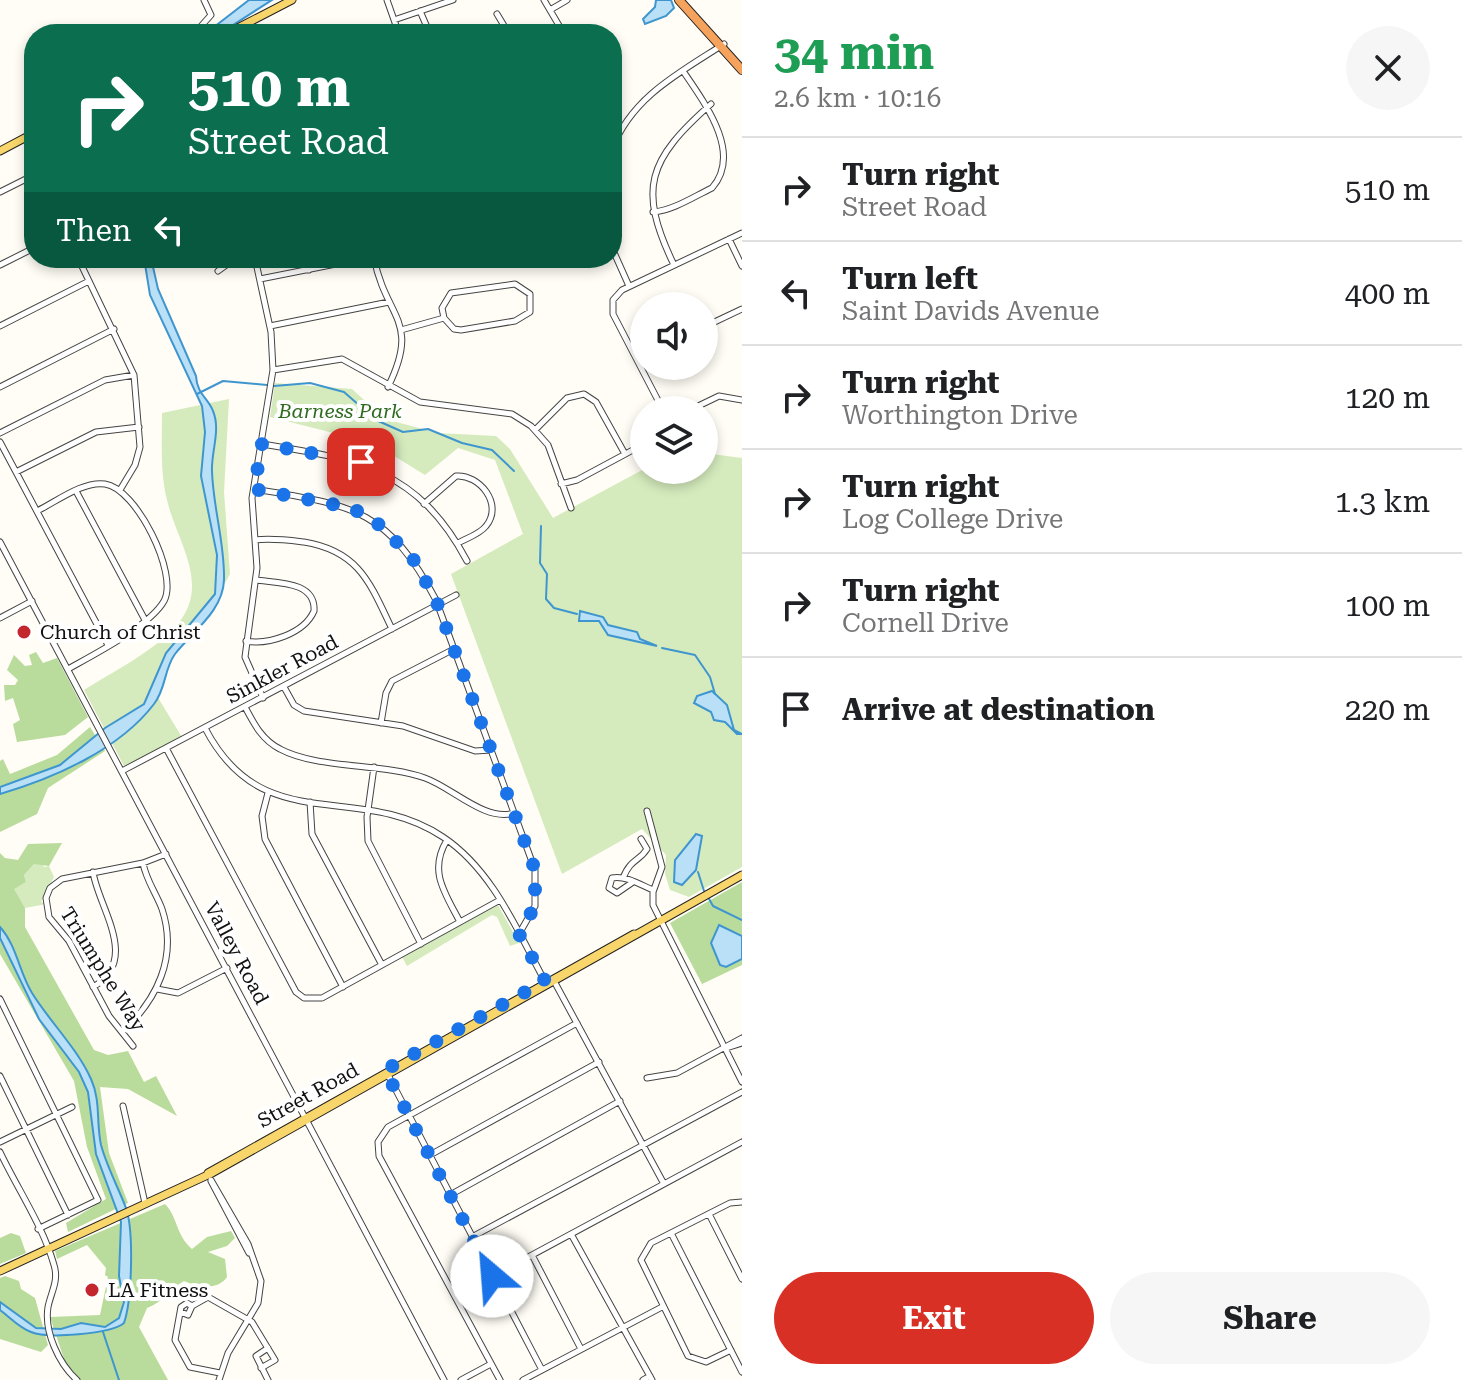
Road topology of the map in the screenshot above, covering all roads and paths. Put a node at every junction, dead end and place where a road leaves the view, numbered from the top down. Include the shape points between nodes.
1 (204, 0) edge
2 (292, 0) edge
3 (387, 0) edge
4 (453, 0) edge
5 (544, 0) edge
6 (567, 0) edge
7 (679, 0) edge
8 (686, 0) edge
9 (550, 10) junction
10 (420, 11) junction
11 (497, 14) dead end
12 (394, 20) junction
13 (204, 24) edge
14 (245, 24) edge
15 (395, 24) edge
16 (426, 24) edge
17 (503, 24) edge
18 (558, 24) edge
19 (722, 45) junction
20 (742, 62) edge
21 (742, 70) edge
22 (683, 71) junction
23 (711, 104) junction
24 (721, 115) dead end
25 (622, 128) edge
26 (24, 138) edge
27 (0, 151) edge
28 (728, 179) dead end
29 (24, 180) edge
30 (0, 192) edge
31 (653, 212) junction
32 (742, 233) edge
33 (729, 239) junction
34 (24, 253) edge
35 (0, 265) edge
36 (674, 265) junction
37 (742, 266) edge
38 (83, 268) edge
39 (222, 268) edge
40 (257, 268) edge
41 (318, 268) edge
42 (376, 268) edge
43 (621, 268) edge
44 (309, 270) joint
45 (218, 271) dead end
46 (260, 279) junction
47 (89, 281) junction
48 (629, 286) junction
49 (389, 302) junction
50 (742, 309) edge
51 (444, 318) junction
52 (718, 320) edge
53 (0, 326) edge
54 (270, 326) junction
55 (114, 329) junction
56 (401, 330) junction
57 (273, 370) junction
58 (134, 375) junction
59 (0, 387) edge
60 (388, 387) junction
61 (656, 396) edge
62 (718, 396) edge
63 (742, 400) edge
64 (139, 427) junction
65 (535, 430) junction
66 (0, 433) edge
67 (0, 442) edge
68 (262, 444) junction
69 (630, 451) edge
70 (625, 454) junction
71 (16, 472) junction
72 (561, 484) junction
73 (254, 489) junction
74 (120, 490) junction
75 (76, 491) junction
76 (424, 504) junction
77 (571, 508) dead end
78 (37, 511) junction
79 (255, 540) junction
80 (0, 542) edge
81 (458, 543) junction
82 (467, 561) dead end
83 (256, 580) junction
84 (456, 595) dead end
85 (32, 601) junction
86 (437, 605) junction
87 (0, 618) edge
88 (145, 620) junction
89 (392, 629) junction
90 (246, 641) junction
91 (108, 645) junction
92 (454, 649) junction
93 (68, 669) junction
94 (284, 687) junction
95 (263, 698) junction
96 (245, 707) junction
97 (381, 723) junction
98 (205, 728) junction
99 (166, 748) junction
100 (491, 750) junction
101 (374, 767) junction
102 (122, 771) junction
103 (268, 793) junction
104 (310, 802) junction
105 (368, 811) junction
106 (647, 811) dead end
107 (514, 813) junction
108 (641, 839) dead end
109 (447, 840) junction
110 (166, 854) junction
111 (143, 863) junction
112 (93, 872) junction
113 (742, 875) edge
114 (623, 878) junction
115 (633, 882) junction
116 (653, 890) junction
117 (500, 900) junction
118 (660, 920) junction
119 (460, 922) junction
120 (519, 934) junction
121 (421, 944) junction
122 (382, 965) junction
123 (227, 968) junction
124 (550, 982) junction
125 (93, 987) junction
126 (343, 987) junction
127 (157, 989) junction
128 (0, 999) edge
129 (3, 1011) edge
130 (577, 1023) junction
131 (122, 1032) junction
132 (742, 1040) edge
133 (133, 1046) dead end
134 (725, 1049) junction
135 (599, 1062) junction
136 (386, 1073) junction
137 (0, 1076) edge
138 (647, 1078) dead end
139 (742, 1082) edge
140 (742, 1092) edge
141 (620, 1101) junction
142 (123, 1106) dead end
143 (72, 1107) dead end
144 (56, 1114) junction
145 (409, 1116) junction
146 (307, 1117) junction
147 (26, 1129) junction
148 (0, 1142) edge
149 (742, 1142) edge
150 (643, 1145) junction
151 (0, 1152) edge
152 (430, 1155) junction
153 (209, 1177) junction
154 (664, 1184) junction
155 (450, 1195) junction
156 (742, 1202) edge
157 (145, 1203) junction
158 (709, 1214) junction
159 (68, 1215) junction
160 (38, 1229) junction
161 (671, 1233) junction
162 (571, 1234) junction
163 (472, 1237) junction
164 (47, 1249) junction
165 (532, 1255) junction
166 (0, 1271) edge
167 (492, 1276) junction
168 (742, 1279) edge
169 (662, 1307) junction
170 (249, 1320) junction
171 (624, 1327) junction
172 (268, 1348) junction
173 (581, 1349) junction
174 (731, 1350) junction
175 (489, 1365) junction
176 (261, 1368) junction
177 (542, 1370) junction
178 (742, 1372) edge
179 (219, 1377) edge
180 (651, 1378) edge
181 (443, 1379) edge
182 (77, 1380) edge
183 (268, 1380) edge
184 (461, 1380) edge
185 (500, 1380) edge
186 (523, 1380) edge
187 (643, 1380) edge

1 - 13 street via 211,17
2 - 14 main road
3 - 12 street
4 - 10 street
5 - 9 street
6 - 9 street
7 - 19 highway
8 - 19 highway
9 - 18 street
10 - 12 street
10 - 16 street
11 - 17 street
12 - 15 street
19 - 20 highway
19 - 21 highway
19 - 22 street
22 - 23 street
22 - 25 street via 644,99
23 - 24 street
23 - 31 street via 661,158 653,183
26 - 27 main road
28 - 31 street
29 - 30 street
31 - 36 street
32 - 33 street
33 - 36 street
33 - 37 street
34 - 35 street
36 - 48 street
38 - 47 street
39 - 45 street
40 - 46 street
41 - 44 street
42 - 49 street
43 - 48 street
44 - 46 street
46 - 54 street
47 - 53 street
47 - 55 street
48 - 61 street via 615,296 612,311
49 - 54 street
49 - 56 street
50 - 52 street
51 - 51 street via 461,330 515,321 530,312 530,294 515,284 451,293 442,308
51 - 56 street
54 - 57 street
55 - 58 street
55 - 59 street
56 - 60 street via 402,356
57 - 60 street via 342,359
57 - 68 street
58 - 64 street
58 - 66 street via 105,380
60 - 65 street via 426,403 505,412
62 - 63 street
64 - 71 street via 96,432
64 - 74 street via 138,459
65 - 70 street via 567,398 584,394 596,402
65 - 72 street via 551,451
67 - 71 street
68 - 73 street
68 - 76 street via 361,462 393,478
69 - 70 street
70 - 72 street
71 - 78 street
72 - 77 street
73 - 79 street
73 - 86 street via 332,502 363,514 412,557
74 - 75 street via 102,484
74 - 88 street via 136,508 168,571 164,601
75 - 78 street
75 - 88 street
76 - 81 street
76 - 81 street via 451,477 466,475 480,482 491,517 484,529
78 - 91 street
79 - 83 street
79 - 89 street via 278,538 341,553 361,571
80 - 85 street, Valley Road
81 - 82 street
83 - 90 street
83 - 90 street via 302,588 313,599 314,611 305,624 270,642
84 - 86 street, Sinkler Road
85 - 87 street
85 - 93 street, Valley Road
86 - 89 street, Sinkler Road
86 - 92 street
88 - 91 street
89 - 94 street, Sinkler Road
90 - 95 street via 247,667
91 - 93 street
92 - 97 street via 392,681
92 - 100 street
93 - 102 street, Valley Road
94 - 95 street, Sinkler Road
94 - 97 street via 304,711
95 - 96 street, Sinkler Road
96 - 98 street, Sinkler Road
96 - 101 street via 260,734 282,750
97 - 100 street via 426,732 475,751
98 - 99 street, Sinkler Road
98 - 103 street via 231,767
99 - 102 street, Sinkler Road
99 - 126 street via 296,992 319,999
100 - 107 street
101 - 105 street
101 - 107 street via 435,782 494,815
102 - 110 street, Valley Road
103 - 104 street
103 - 126 street via 262,813 265,839
104 - 105 street
104 - 122 street via 314,837
105 - 109 street via 414,822
105 - 121 street via 371,848
106 - 116 street via 662,867
107 - 120 street via 537,883 533,911
108 - 114 street via 647,849 630,862
109 - 117 street via 475,863
109 - 119 street via 437,873
110 - 111 street, Triumphe Way
110 - 123 street, Valley Road
111 - 112 street, Triumphe Way
111 - 127 street via 166,930 166,963
112 - 125 street via 116,945 109,970
112 - 125 street, Triumphe Way via 55,883 46,906
113 - 118 main road, Street Road
114 - 115 street
114 - 115 street via 612,878 610,889 620,892
115 - 116 street
116 - 118 street
117 - 119 street
117 - 120 street
118 - 124 main road, Street Road
118 - 134 street
119 - 121 street
120 - 124 street
121 - 122 street
122 - 126 street
123 - 127 street via 178,993
123 - 146 street, Valley Road
124 - 130 street
124 - 136 main road, Street Road
125 - 131 street, Triumphe Way
127 - 131 street
128 - 129 street
129 - 144 street
130 - 135 street
130 - 145 street
131 - 133 street, Triumphe Way
132 - 134 street
134 - 138 street via 673,1075
134 - 139 street
135 - 141 street
135 - 152 street
136 - 145 street
136 - 146 main road, Street Road
137 - 147 street
140 - 150 street
141 - 150 street
141 - 155 street
142 - 157 street
143 - 144 street
144 - 147 street
144 - 159 street via 98,1200
145 - 152 street
145 - 175 street via 383,1131 378,1153
146 - 153 main road, Street Road
146 - 181 street, Valley Road
147 - 148 street
147 - 159 street
149 - 154 street
150 - 154 street
150 - 163 street
151 - 160 street
152 - 155 street
153 - 157 main road, Street Road
153 - 170 street via 254,1260 261,1293
154 - 162 street
155 - 163 street
156 - 158 street
157 - 164 main road, Street Road
158 - 161 street
158 - 168 street
159 - 160 street
160 - 164 street
161 - 169 street via 643,1253 642,1264
161 - 174 street
162 - 165 street
162 - 171 street
163 - 167 street
164 - 166 main road, Street Road
164 - 182 street via 56,1274 48,1321 62,1362
165 - 167 street
165 - 173 street
167 - 177 street
169 - 171 street
169 - 174 street via 692,1359 706,1362
170 - 172 street
170 - 179 street
170 - 179 street via 212,1297 192,1306 185,1303 175,1340 186,1364
171 - 173 street
171 - 180 street
172 - 176 street via 256,1356
172 - 176 street via 275,1360
173 - 177 street
174 - 178 street
175 - 184 street
175 - 185 street
176 - 183 street
177 - 186 street
180 - 187 street

